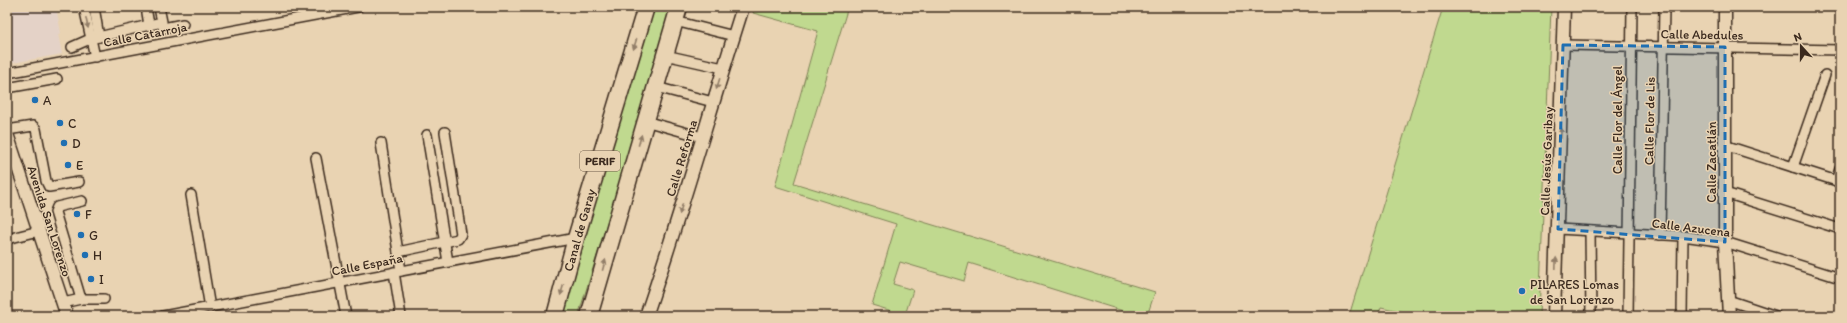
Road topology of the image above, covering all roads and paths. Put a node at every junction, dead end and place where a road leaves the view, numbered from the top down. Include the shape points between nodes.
1 (84, 7) edge
2 (94, 7) edge
3 (146, 7) edge
4 (159, 7) edge
5 (358, 7) edge
6 (646, 7) edge
7 (743, 7) edge
8 (1564, 7) edge
9 (1632, 7) edge
10 (1664, 7) edge
11 (1725, 7) edge
12 (677, 14) edge
13 (184, 24) dead end
14 (149, 25) junction
15 (162, 25) junction
16 (734, 36) junction
17 (95, 38) junction
18 (165, 43) junction
19 (1563, 45) junction
20 (1631, 45) junction
21 (1663, 46) junction
22 (72, 47) dead end
23 (1724, 47) junction
24 (1840, 50) edge
25 (665, 55) junction
26 (95, 57) junction
27 (723, 68) junction
28 (7, 73) edge
29 (1825, 75) dead end
30 (58, 79) dead end
31 (656, 87) junction
32 (7, 88) edge
33 (713, 102) junction
34 (645, 121) junction
35 (7, 130) edge
36 (445, 132) dead end
37 (7, 134) edge
38 (427, 135) dead end
39 (702, 137) junction
40 (381, 143) dead end
41 (1724, 145) junction
42 (316, 158) dead end
43 (1793, 167) junction
44 (1840, 169) edge
45 (1838, 181) edge
46 (79, 182) dead end
47 (1725, 193) junction
48 (191, 196) dead end
49 (82, 201) dead end
50 (1558, 229) junction
51 (1840, 229) edge
52 (39, 231) junction
53 (1590, 231) junction
54 (1630, 233) junction
55 (1660, 235) junction
56 (1682, 236) junction
57 (576, 238) junction
58 (7, 239) edge
59 (444, 242) junction
60 (1725, 242) junction
61 (398, 252) junction
62 (448, 262) junction
63 (398, 271) junction
64 (1840, 278) edge
65 (339, 282) junction
66 (81, 299) junction
67 (104, 299) dead end
68 (1728, 300) junction
69 (63, 303) junction
70 (210, 308) junction
71 (67, 316) edge
72 (163, 316) edge
73 (346, 316) edge
74 (401, 316) edge
75 (555, 316) edge
76 (589, 316) edge
77 (646, 316) edge
78 (1554, 316) edge
79 (1591, 316) edge
80 (1628, 316) edge
81 (1682, 316) edge
82 (1729, 316) edge
83 (1776, 316) edge

1 -> 17 street
2 - 17 street
3 - 14 street
4 - 15 street
5 - 18 street, Calle Catarroja
6 -> 57 highway, Canal de Garay / PERIF
7 - 16 street, Calle Reforma
8 - 19 street, Calle Jesús Garibay
9 - 20 street, Calle Flor del Ángel
10 - 21 street, Calle Flor de Lis
11 - 23 street, Calle Zacatlán
12 - 16 street
12 - 25 highway, PERIF
13 - 15 street
14 - 15 street
14 - 17 street
15 - 18 street
16 - 27 street, Calle Reforma
17 - 22 street
17 - 26 street
18 - 26 street, Calle Catarroja
19 - 20 street, Calle Abedules
50 -> 19 street, Calle Jesús Garibay
20 - 21 street, Calle Abedules
20 - 54 street, Calle Flor del Ángel
21 - 23 street, Calle Abedules
21 - 55 street, Calle Flor de Lis
23 - 24 street, Calle Abedules
23 - 41 street, Calle Zacatlán
25 - 27 street
25 - 31 highway, PERIF
26 - 28 street, Calle Catarroja
27 -> 33 street, Calle Reforma
29 - 43 street
30 - 32 street
31 - 33 street
31 - 34 highway, PERIF
33 - 39 street, Calle Reforma
34 - 39 street
76 -> 34 highway, PERIF
35 - 46 street via 33,126 36,129 48,187
36 - 59 street via 461,234 458,239
37 - 52 street, Avenida San Lorenzo
38 - 59 street
39 -> 77 street, Calle Reforma
40 - 61 street
41 - 43 street
41 - 47 street, Calle Zacatlán
42 - 65 street
43 - 45 street
44 - 45 street
47 - 51 street
47 - 60 street, Calle Zacatlán
48 - 70 street
49 - 66 street via 57,206 55,212
50 - 53 street, Calle Azucena
78 -> 50 street, Calle Jesús Garibay
52 - 58 street
52 - 69 street, Avenida San Lorenzo
53 - 54 street, Calle Azucena
53 - 79 street
54 - 55 street, Calle Azucena
54 - 80 street, Calle Flor del Ángel
55 - 56 street, Calle Azucena
56 - 60 street, Calle Azucena
56 - 81 street
57 - 62 street, Calle España
57 -> 75 highway, Canal de Garay / PERIF
59 - 61 street
59 - 62 street
60 - 64 street, Calle Azucena
60 - 68 street, Calle Zacatlán
61 - 63 street
62 - 63 street, Calle España
63 - 65 street, Calle España
63 - 74 street
65 - 70 street, Calle España
65 - 73 street
66 - 67 street
66 - 69 street
68 - 82 street, Calle Zacatlán
68 - 83 street
69 - 71 street, Avenida San Lorenzo
70 - 72 street, Calle España

